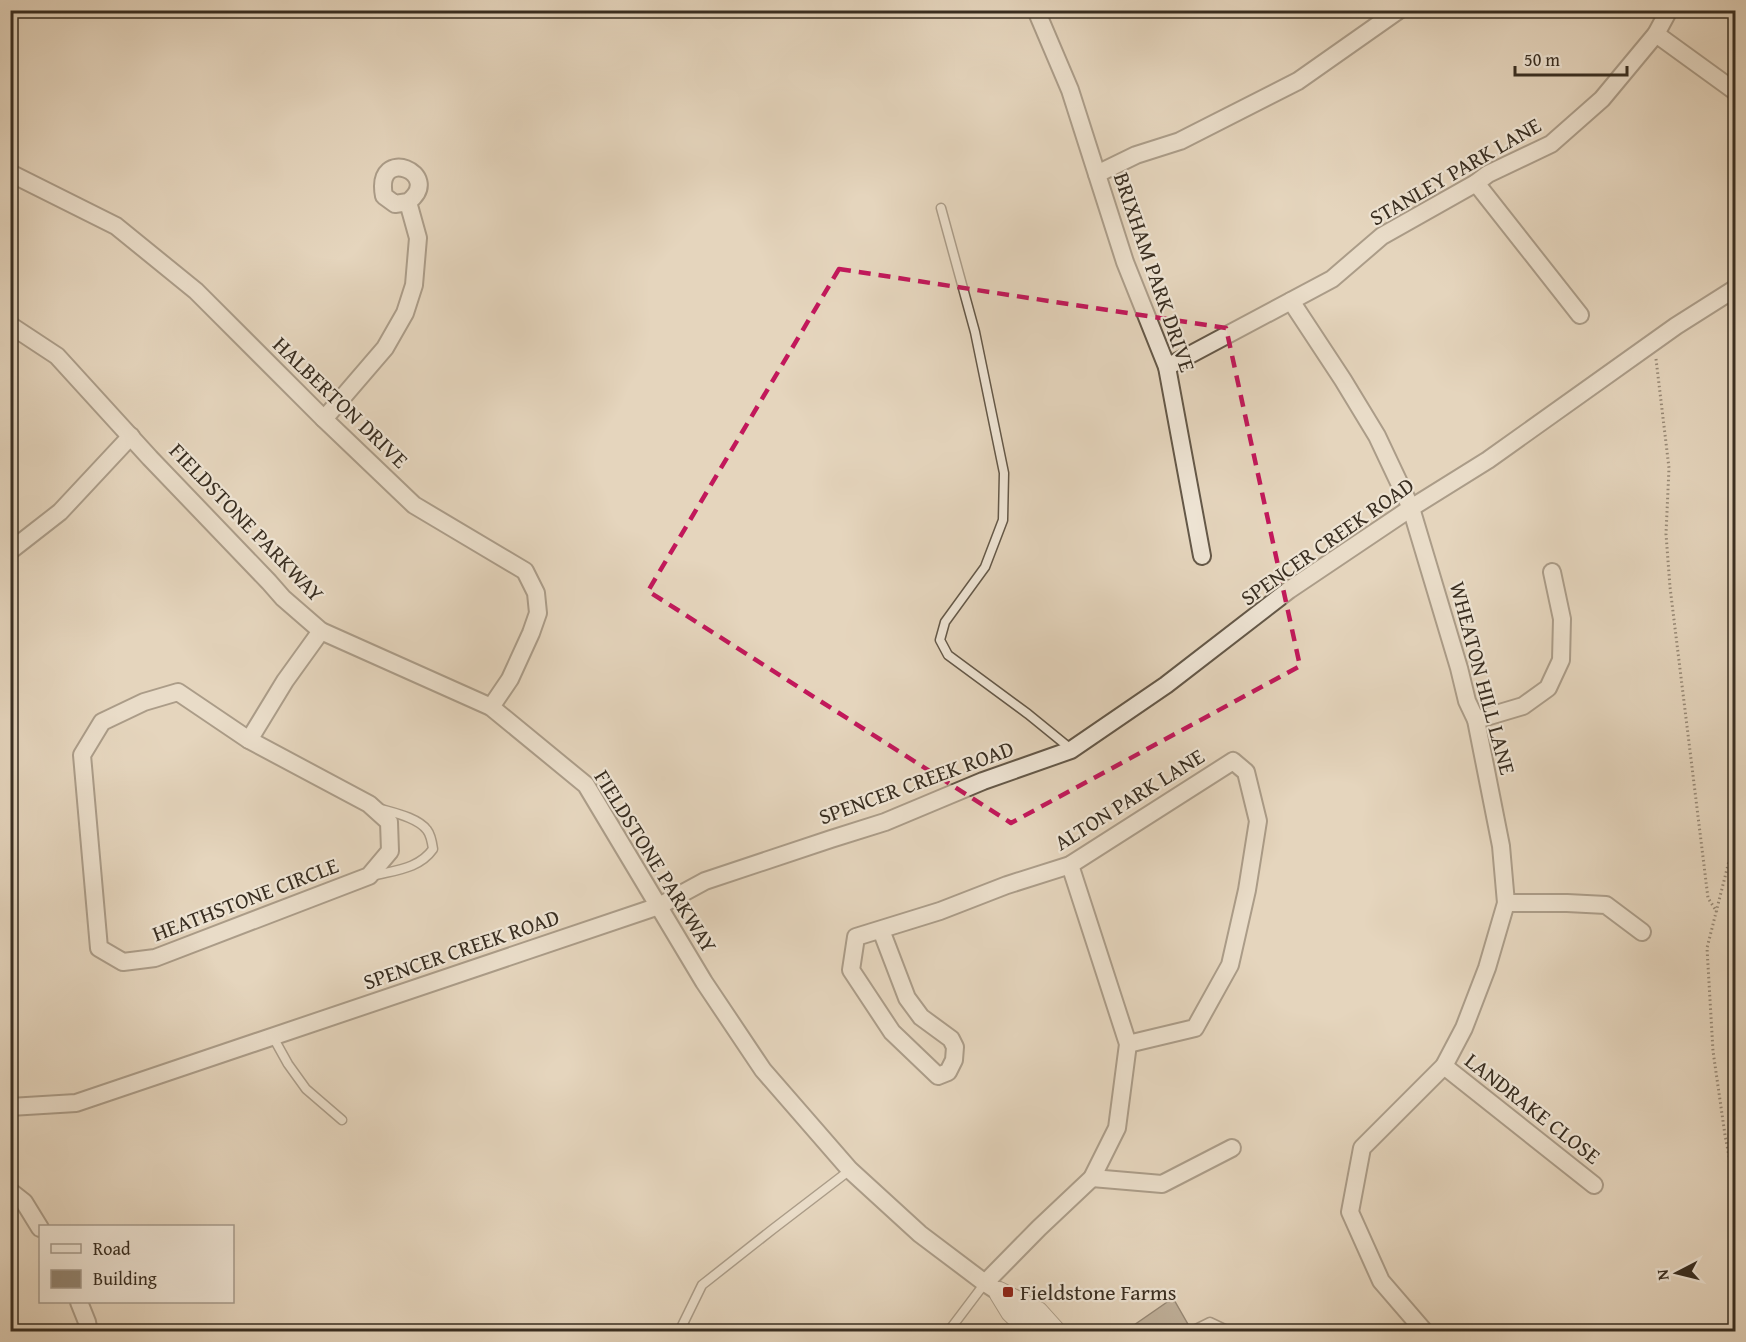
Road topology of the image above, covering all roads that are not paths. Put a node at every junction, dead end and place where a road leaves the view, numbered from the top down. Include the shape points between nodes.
1 (1036, 10) edge
2 (1399, 10) edge
3 (1669, 10) edge
4 (1656, 34) junction
5 (1736, 92) edge
6 (10, 173) edge
7 (1097, 174) junction
8 (1476, 183) junction
9 (408, 202) dead end
10 (942, 208) dead end
11 (1736, 288) edge
12 (1291, 302) junction
13 (1580, 315) dead end
14 (10, 325) edge
15 (1167, 367) junction
16 (324, 419) junction
17 (131, 436) junction
18 (1411, 508) junction
19 (10, 551) edge
20 (1202, 556) dead end
21 (1552, 572) dead end
22 (321, 631) junction
23 (492, 707) junction
24 (1476, 720) junction
25 (249, 740) junction
26 (1071, 750) junction
27 (369, 804) junction
28 (1070, 865) junction
29 (369, 876) junction
30 (1506, 903) junction
31 (659, 906) junction
32 (881, 930) junction
33 (1642, 932) dead end
34 (273, 1036) junction
35 (1128, 1044) junction
36 (1444, 1066) junction
37 (10, 1107) edge
38 (342, 1120) dead end
39 (1233, 1148) dead end
40 (850, 1170) junction
41 (1092, 1178) junction
42 (1594, 1185) dead end
43 (10, 1191) edge
44 (39, 1226) edge
45 (992, 1288) junction
46 (79, 1303) edge
47 (1192, 1331) edge
48 (89, 1332) edge
49 (679, 1332) edge
50 (948, 1332) edge
51 (1032, 1332) edge
52 (1056, 1332) edge
53 (1231, 1332) edge
54 (1425, 1332) edge

1 - 7 street, BRIXHAM PARK DRIVE via 1070,90
2 - 7 street via 1298,81 1180,141 1136,155
3 - 4 street, STANLEY PARK LANE
4 - 5 street
4 - 8 street, STANLEY PARK LANE via 1602,99 1551,144
6 - 16 street, HALBERTON DRIVE via 116,226 196,291
7 - 15 street, BRIXHAM PARK DRIVE via 1125,262
8 - 12 street, STANLEY PARK LANE via 1382,236 1332,279
8 - 13 street
9 - 16 street via 418,238 414,285 405,313 385,348
10 - 26 lane via 975,332 1004,473 1003,520 985,567 945,622 940,640 948,655
11 - 18 street, SPENCER CREEK ROAD via 1488,460
12 - 15 street, STANLEY PARK LANE
12 - 18 street, WHEATON HILL LANE via 1377,436
14 - 17 street, FIELDSTONE PARKWAY via 57,356
15 - 20 street, BRIXHAM PARK DRIVE
16 - 23 street, HALBERTON DRIVE via 414,505 525,571 536,593 538,613 510,679
17 - 19 street via 60,512
17 - 22 street, FIELDSTONE PARKWAY via 283,598
18 - 24 street, WHEATON HILL LANE via 1467,701
18 - 26 street, SPENCER CREEK ROAD via 1289,590 1222,644
21 - 24 street via 1562,619 1561,660 1548,688 1523,706
22 - 23 street, FIELDSTONE PARKWAY
22 - 25 street
23 - 31 street, FIELDSTONE PARKWAY via 586,785
24 - 30 street, WHEATON HILL LANE via 1501,846
25 - 27 street, HEATHSTONE CIRCLE
25 - 29 street, HEATHSTONE CIRCLE via 178,692 144,702 102,722 82,755 99,948 123,962 155,958
26 - 31 street, SPENCER CREEK ROAD via 885,822 705,881
27 - 29 street, HEATHSTONE CIRCLE via 388,822 390,851
27 - 29 lane via 426,828 433,849 426,859 409,867
28 - 32 street, ALTON PARK LANE
28 - 35 street
28 - 35 street, ALTON PARK LANE via 1233,761 1246,772 1258,821 1230,964 1195,1028
30 - 33 street via 1606,905
30 - 36 street, WHEATON HILL LANE via 1487,968 1464,1028
31 - 34 street, SPENCER CREEK ROAD
31 - 40 street, FIELDSTONE PARKWAY via 763,1070
32 - 32 street, ALTON PARK LANE via 907,998 921,1017 951,1039 955,1047 948,1072 938,1076 892,1032 851,970 856,937
34 - 37 street, SPENCER CREEK ROAD via 76,1103
34 - 38 lane via 306,1089
35 - 41 street via 1118,1128
36 - 42 street, LANDRAKE CLOSE
36 - 54 street, WHEATON HILL LANE via 1362,1148 1350,1212 1382,1281
39 - 41 street via 1162,1184
40 - 45 street, FIELDSTONE PARKWAY via 920,1234
40 - 49 lane via 702,1286
41 - 45 street via 1039,1228
43 - 44 street via 24,1202
45 - 50 lane
45 - 51 street, FIELDSTONE PARKWAY
45 - 52 street, FIELDSTONE PARKWAY via 1038,1312
46 - 48 street
47 - 53 lane via 1210,1322

